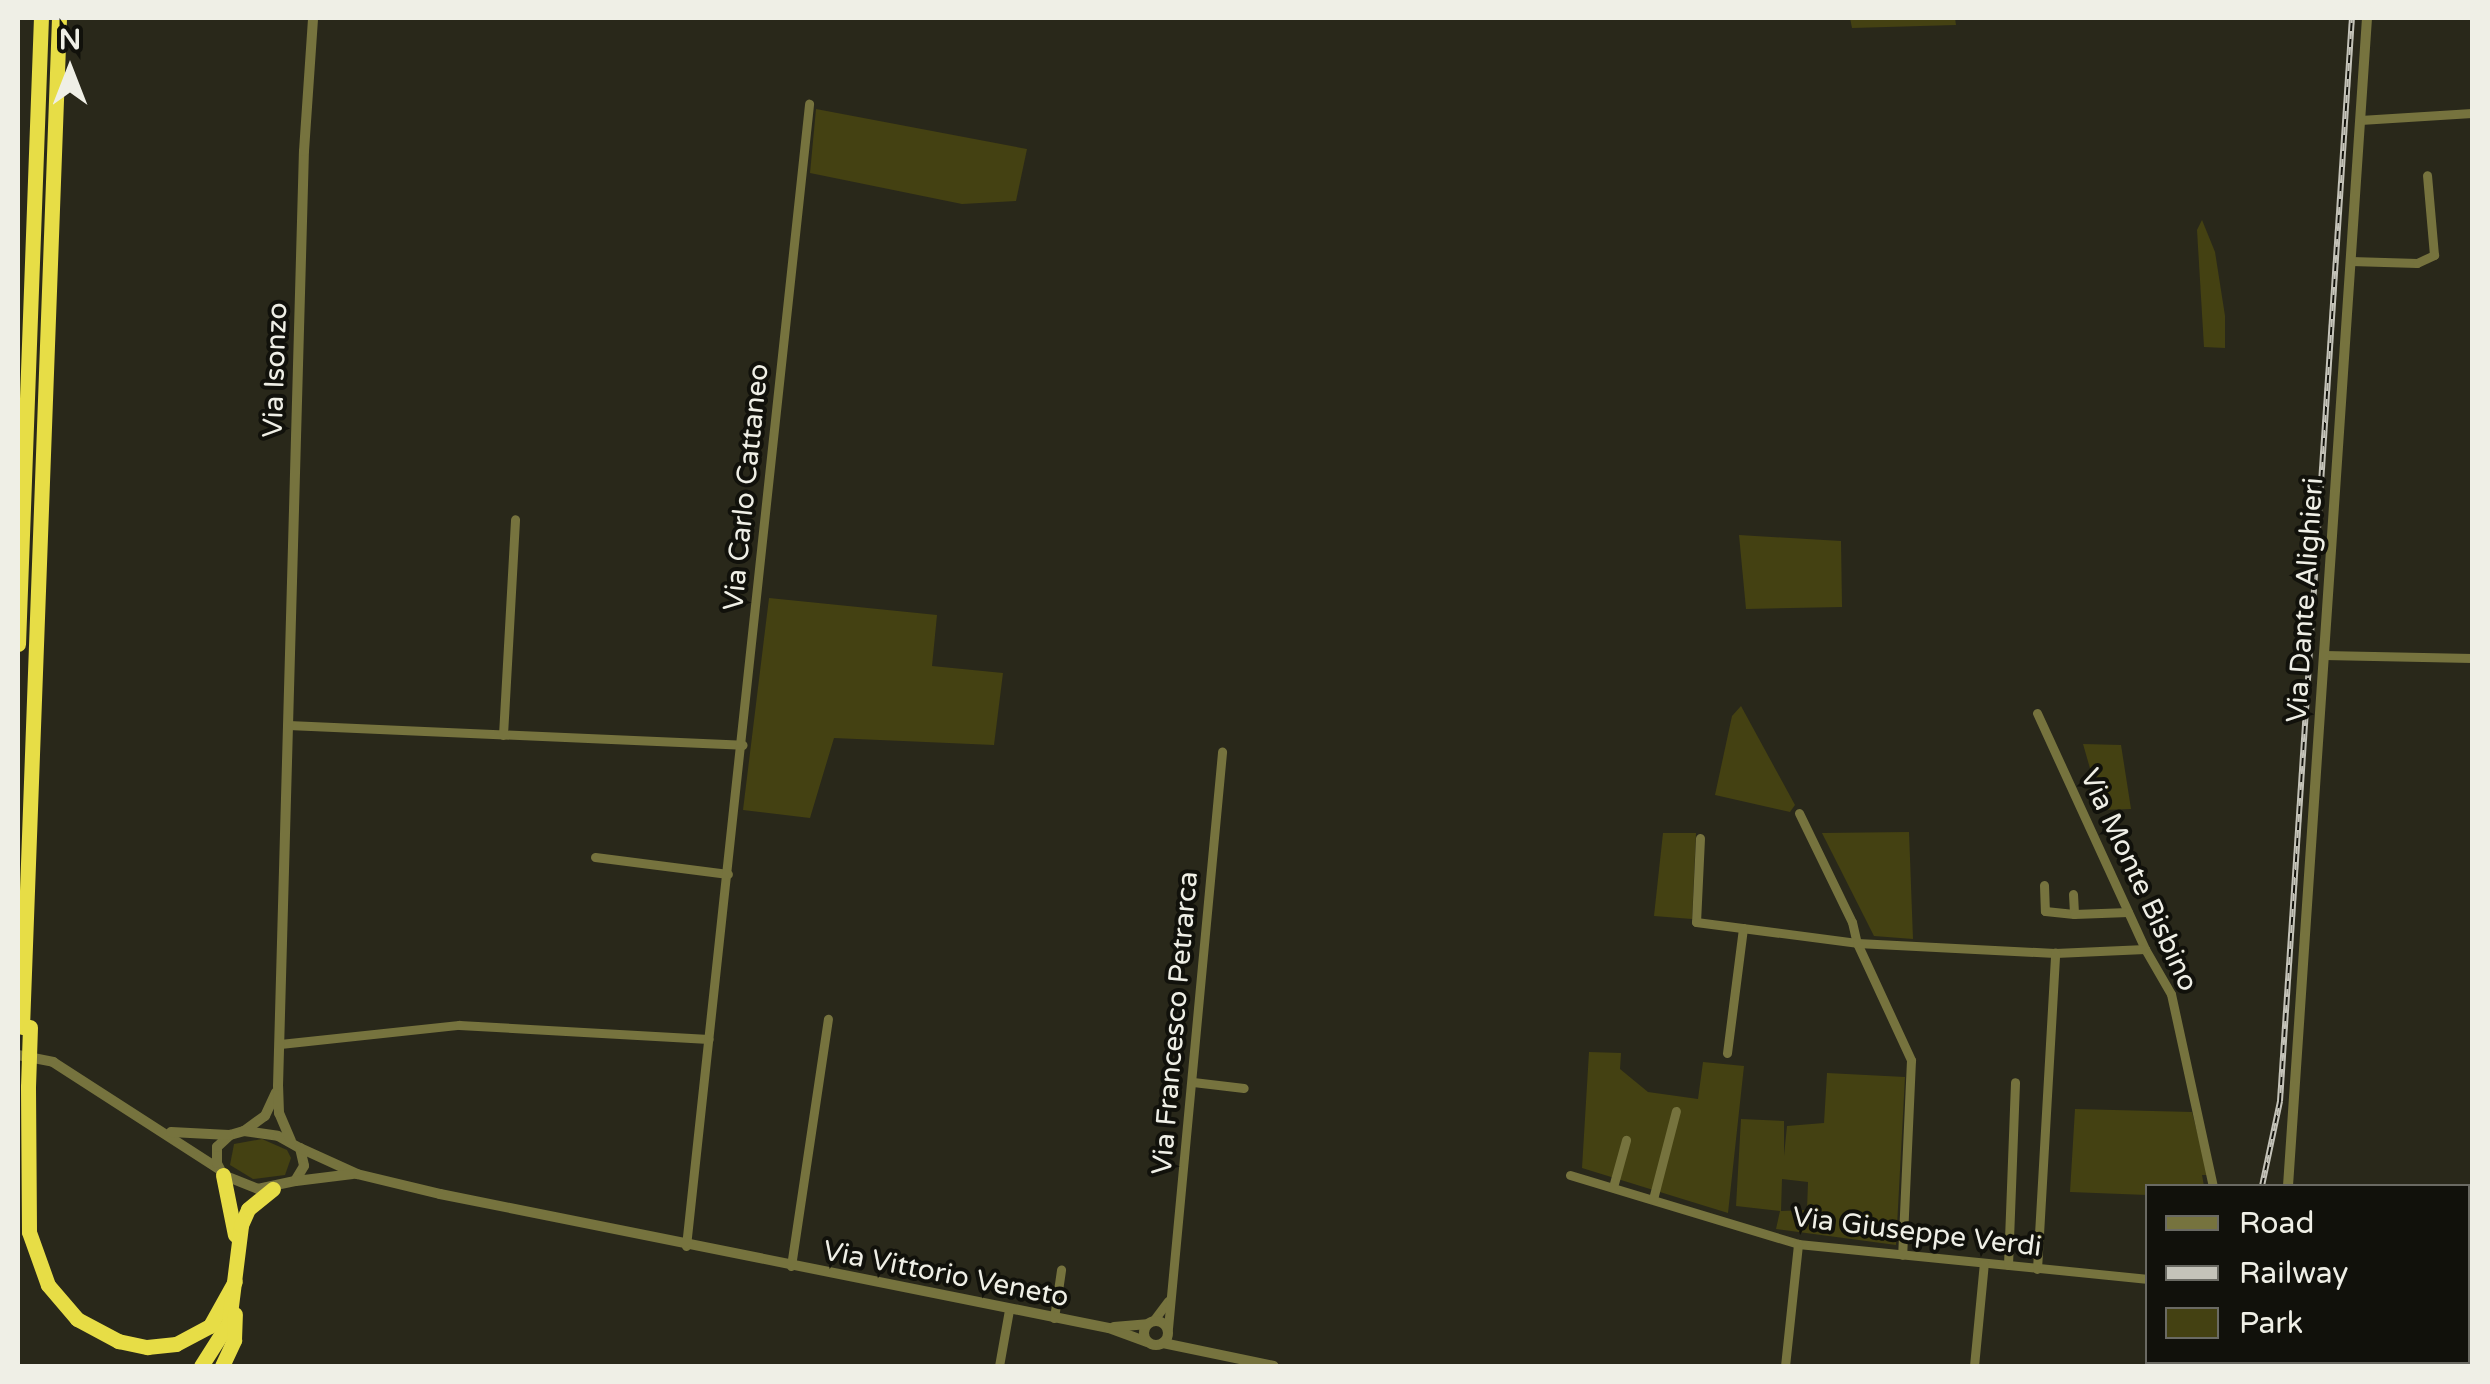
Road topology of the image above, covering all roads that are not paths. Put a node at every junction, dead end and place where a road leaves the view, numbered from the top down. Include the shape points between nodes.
1 (41, 18) edge
2 (58, 18) edge
3 (313, 18) edge
4 (2367, 18) edge
5 (809, 104) dead end
6 (2472, 113) edge
7 (2360, 120) junction
8 (2428, 175) dead end
9 (2351, 261) junction
10 (515, 519) dead end
11 (18, 644) edge
12 (2324, 655) junction
13 (2472, 658) edge
14 (2037, 712) dead end
15 (288, 725) junction
16 (503, 735) junction
17 (743, 745) junction
18 (1222, 752) dead end
19 (1799, 813) dead end
20 (1700, 838) dead end
21 (595, 857) dead end
22 (728, 874) junction
23 (2044, 884) dead end
24 (2073, 894) dead end
25 (2128, 912) junction
26 (2074, 914) junction
27 (1743, 928) junction
28 (1857, 943) junction
29 (2145, 949) junction
30 (2055, 954) junction
31 (828, 1019) dead end
32 (709, 1039) junction
33 (280, 1044) junction
34 (1727, 1052) dead end
35 (18, 1056) edge
36 (1193, 1082) junction
37 (2015, 1082) dead end
38 (24, 1086) junction
39 (278, 1086) junction
40 (1244, 1088) dead end
41 (1676, 1111) dead end
42 (244, 1131) junction
43 (166, 1132) junction
44 (230, 1135) junction
45 (1626, 1140) dead end
46 (295, 1144) junction
47 (18, 1163) edge
48 (222, 1173) junction
49 (357, 1174) junction
50 (1570, 1175) dead end
51 (295, 1181) junction
52 (2213, 1184) edge
53 (2288, 1184) edge
54 (1612, 1187) junction
55 (273, 1189) junction
56 (1654, 1199) junction
57 (1798, 1244) junction
58 (686, 1246) junction
59 (236, 1249) junction
60 (1902, 1254) junction
61 (1984, 1263) junction
62 (2008, 1265) junction
63 (790, 1266) junction
64 (2038, 1268) junction
65 (1061, 1270) dead end
66 (2145, 1279) edge
67 (234, 1281) junction
68 (234, 1298) junction
69 (1170, 1299) junction
70 (1010, 1310) junction
71 (1054, 1318) junction
72 (1150, 1322) junction
73 (1108, 1328) junction
74 (1167, 1335) junction
75 (1147, 1342) junction
76 (201, 1366) edge
77 (222, 1366) edge
78 (999, 1366) edge
79 (1274, 1366) edge
80 (1785, 1366) edge
81 (1974, 1366) edge

1 - 11 highway
2 - 38 highway
3 - 15 street, Via Isonzo
4 - 7 street, Via Dante Alighieri
5 - 17 street, Via Carlo Cattaneo
6 - 7 street
7 - 9 street, Via Dante Alighieri
8 - 9 street via 2434,256 2417,263
9 - 12 street, Via Dante Alighieri
10 - 16 street
12 - 13 street
12 - 53 street, Via Dante Alighieri
14 - 25 street, Via Monte Bisbino
15 - 16 street
15 - 33 street, Via Isonzo
16 - 17 street
17 - 22 street, Via Carlo Cattaneo
18 - 36 street, Via Francesco Petrarca
19 - 28 street
20 - 27 street via 1696,922
21 - 22 street
22 - 32 street, Via Carlo Cattaneo
23 - 26 street via 2045,911
24 - 26 street
25 - 26 street
25 - 29 street, Via Monte Bisbino
27 - 28 street
27 - 34 street
28 - 30 street
28 - 60 street via 1910,1060
29 - 30 street
29 - 52 street, Via Monte Bisbino via 2171,994
30 - 64 street
31 - 63 street
32 - 33 street via 460,1025
32 - 58 street, Via Carlo Cattaneo
33 - 39 street, Via Isonzo
35 - 43 street via 52,1062
36 - 40 street
36 - 69 street, Via Francesco Petrarca
37 - 62 street
38 - 47 highway
38 - 67 highway via 30,1232 48,1285 77,1319 118,1341 176,1344 210,1326
39 - 42 street via 264,1116
39 - 46 street, Via Isonzo via 280,1113
41 - 56 street
42 - 44 street
42 - 46 street
43 - 44 street
43 - 48 street
44 - 48 street via 217,1147
45 - 54 street
46 - 49 street
46 - 51 street via 304,1166
48 - 55 street via 244,1187
48 - 59 highway
49 - 51 street
49 - 58 street, Via Vittorio Veneto
50 - 54 street, Via Giuseppe Verdi
51 - 55 street
54 - 56 street, Via Giuseppe Verdi
55 - 59 highway via 244,1216
56 - 57 street, Via Giuseppe Verdi
57 - 60 street, Via Giuseppe Verdi
57 - 80 street
58 - 63 street, Via Vittorio Veneto
59 - 67 highway
60 - 61 street, Via Giuseppe Verdi
61 - 62 street, Via Giuseppe Verdi
61 - 81 street
62 - 64 street, Via Giuseppe Verdi
63 - 70 street, Via Vittorio Veneto
64 - 66 street, Via Giuseppe Verdi
65 - 71 street
67 - 68 highway
68 - 76 highway via 221,1338
68 - 77 highway via 234,1340
69 - 72 street
69 - 74 street, Via Francesco Petrarca
70 - 71 street, Via Vittorio Veneto
70 - 78 street
71 - 73 street, Via Vittorio Veneto
72 - 73 street, Via Vittorio Veneto
72 - 74 street
72 - 75 street
73 - 75 street, Via Vittorio Veneto
74 - 75 street, Via Vittorio Veneto
74 - 79 street via 1190,1349

